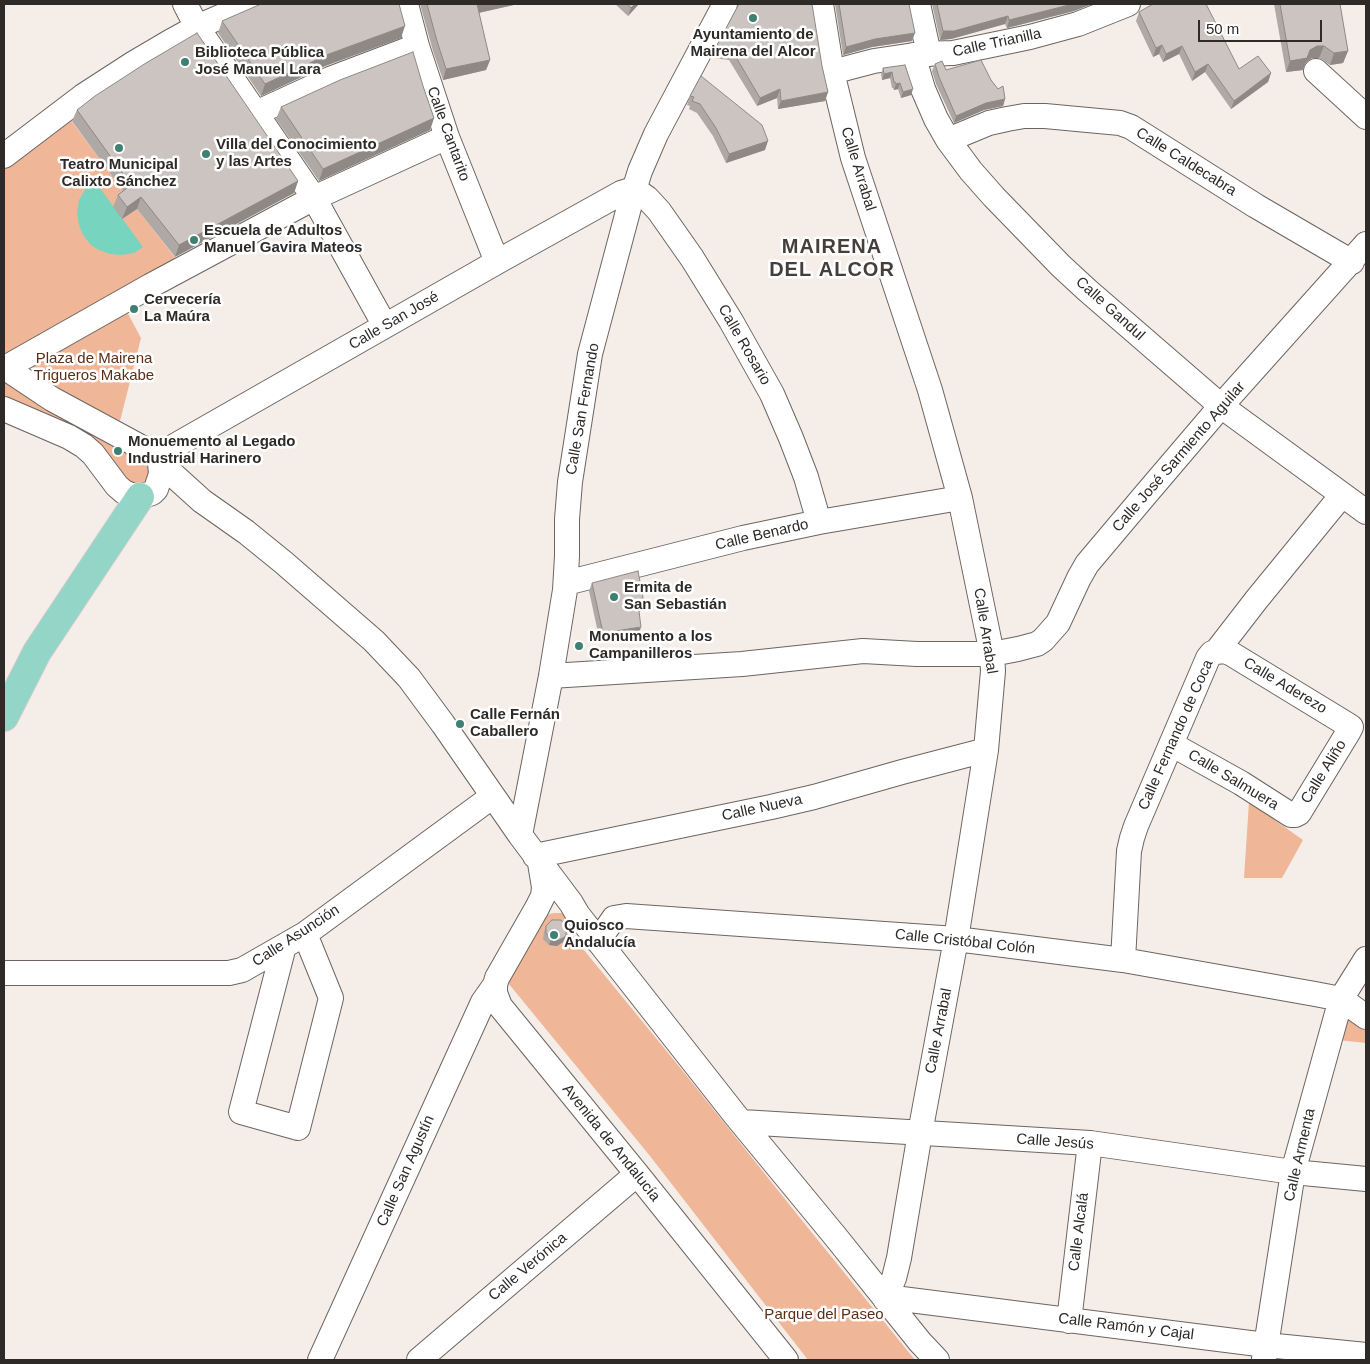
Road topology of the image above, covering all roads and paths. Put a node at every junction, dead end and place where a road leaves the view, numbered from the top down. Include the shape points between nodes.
1 (185, 4) edge
2 (250, 4) edge
3 (406, 4) edge
4 (725, 4) edge
5 (821, 4) edge
6 (918, 4) edge
7 (1128, 4) edge
8 (197, 27) junction
9 (417, 46) junction
10 (921, 54) junction
11 (1316, 71) dead end
12 (832, 72) junction
13 (256, 113) junction
14 (1366, 117) edge
15 (446, 137) junction
16 (948, 140) junction
17 (4, 156) edge
18 (634, 189) junction
19 (314, 198) junction
20 (1359, 253) edge
21 (497, 262) junction
22 (386, 326) junction
23 (5, 368) edge
24 (1221, 406) junction
25 (4, 409) edge
26 (158, 460) junction
27 (148, 493) junction
28 (1342, 495) junction
29 (960, 498) junction
30 (202, 501) junction
31 (1366, 512) edge
32 (819, 522) junction
33 (566, 582) junction
34 (1216, 652) junction
35 (992, 654) junction
36 (551, 676) junction
37 (4, 717) edge
38 (1351, 728) joint
39 (1171, 744) junction
40 (986, 750) junction
41 (493, 796) junction
42 (1295, 815) joint
43 (520, 836) junction
44 (538, 859) junction
45 (534, 914) junction
46 (578, 915) junction
47 (305, 934) junction
48 (956, 939) junction
49 (598, 941) junction
50 (284, 946) junction
51 (1366, 959) edge
52 (1123, 960) junction
53 (4, 973) edge
54 (495, 985) junction
55 (1341, 999) junction
56 (1366, 1017) edge
57 (742, 1122) junction
58 (920, 1134) junction
59 (1090, 1143) junction
60 (1293, 1172) junction
61 (637, 1174) junction
62 (1366, 1179) edge
63 (885, 1299) junction
64 (1069, 1320) junction
65 (926, 1351) edge
66 (1265, 1352) edge
67 (1366, 1355) edge
68 (320, 1360) edge
69 (419, 1360) edge
70 (786, 1360) edge
71 (937, 1360) edge

1 - 8 street
2 - 8 street
3 - 9 street, Calle Cantarito
4 - 18 street, Calle San Fernando via 656,134
5 - 12 street, Calle Arrabal
6 - 10 street, Calle Gandul
7 - 10 street, Calle Trianilla via 1054,32 953,53
8 - 13 street
8 - 17 street via 83,96
9 - 13 street via 330,79
9 - 15 street, Calle Cantarito
10 - 12 street, Calle Trianilla
10 - 16 street, Calle Gandul via 923,88
11 - 14 street
12 - 29 street, Calle Arrabal via 853,158 930,390
13 - 19 street
15 - 19 street
15 - 21 street, Calle Cantarito
16 - 20 street, Calle Caldecabra via 989,123 1024,116 1120,123 1256,206
16 - 24 street, Calle Gandul via 970,171 1061,266
18 - 21 street, Calle San José
18 - 32 street, Calle Rosario via 648,198 670,227 732,321 772,394 806,477
18 - 33 street, Calle San Fernando via 590,354 570,482
19 - 22 street
19 - 23 street
20 - 24 street, Calle José Sarmiento Aguilar
21 - 22 street, Calle San José
22 - 26 street, Calle San José
23 - 26 street via 52,399 150,452
24 - 28 street, Calle Gandul
24 - 35 street, Calle José Sarmiento Aguilar via 1087,564 1058,623 1043,640
25 - 27 street via 84,446 118,486 133,496
26 - 27 street via 162,474
26 - 30 street
27 - 30 street
27 - 37 main road via 37,652
28 - 31 street, Calle Gandul
28 - 34 street, Calle Fernando de Coca
29 - 32 street, Calle Benardo
29 - 35 street, Calle Arrabal
30 - 41 street via 283,562 390,656
32 - 33 street, Calle Benardo
33 - 36 street, Calle San Fernando
34 - 38 street, Calle Aderezo via 1230,653
34 - 39 street, Calle Fernando de Coca via 1208,658
35 - 36 street, Calle José Sarmiento Aguilar via 863,651 742,664
35 - 40 street, Calle Arrabal via 993,686
36 - 43 street, Calle San Fernando
38 - 42 street, Calle Aliño
39 - 42 street, Calle Salmuera
39 - 52 street, Calle Fernando de Coca via 1132,838
40 - 44 street, Calle Nueva via 780,805
40 - 48 street, Calle Arrabal
41 - 43 street
41 - 47 street, Calle Asunción
43 - 44 street
44 - 45 street via 544,887
44 - 46 street
45 - 46 street via 560,908
45 - 54 street
46 - 49 street
47 - 50 street, Calle Asunción
47 - 50 street via 331,998 298,1128 241,1112
48 - 49 street, Calle Cristóbal Colón via 626,916 614,918
48 - 52 street, Calle Cristóbal Colón
48 - 58 street, Calle Arrabal
49 - 57 street
50 - 53 street, Calle Asunción via 252,966 228,973
51 - 55 street, Calle Armenta
52 - 55 street, Calle Cristóbal Colón
54 - 61 street, Avenida de Andalucía via 497,1000 504,1013
54 - 68 street, Calle San Agustín via 482,1002
55 - 56 street
55 - 60 street, Calle Armenta
57 - 58 street, Calle Jesús
57 - 63 street
58 - 59 street, Calle Jesús
58 - 63 street, Calle Arrabal via 899,1258
59 - 60 street, Calle Jesús
59 - 64 street, Calle Alcalá
60 - 62 street, Calle Jesús
60 - 66 street, Calle Armenta
61 - 69 street, Calle Verónica
61 - 70 street, Avenida de Andalucía
63 - 64 street, Calle Ramón y Cajal
63 - 65 street
64 - 66 street, Calle Ramón y Cajal
65 - 71 street
66 - 67 street, Calle Ramón y Cajal

